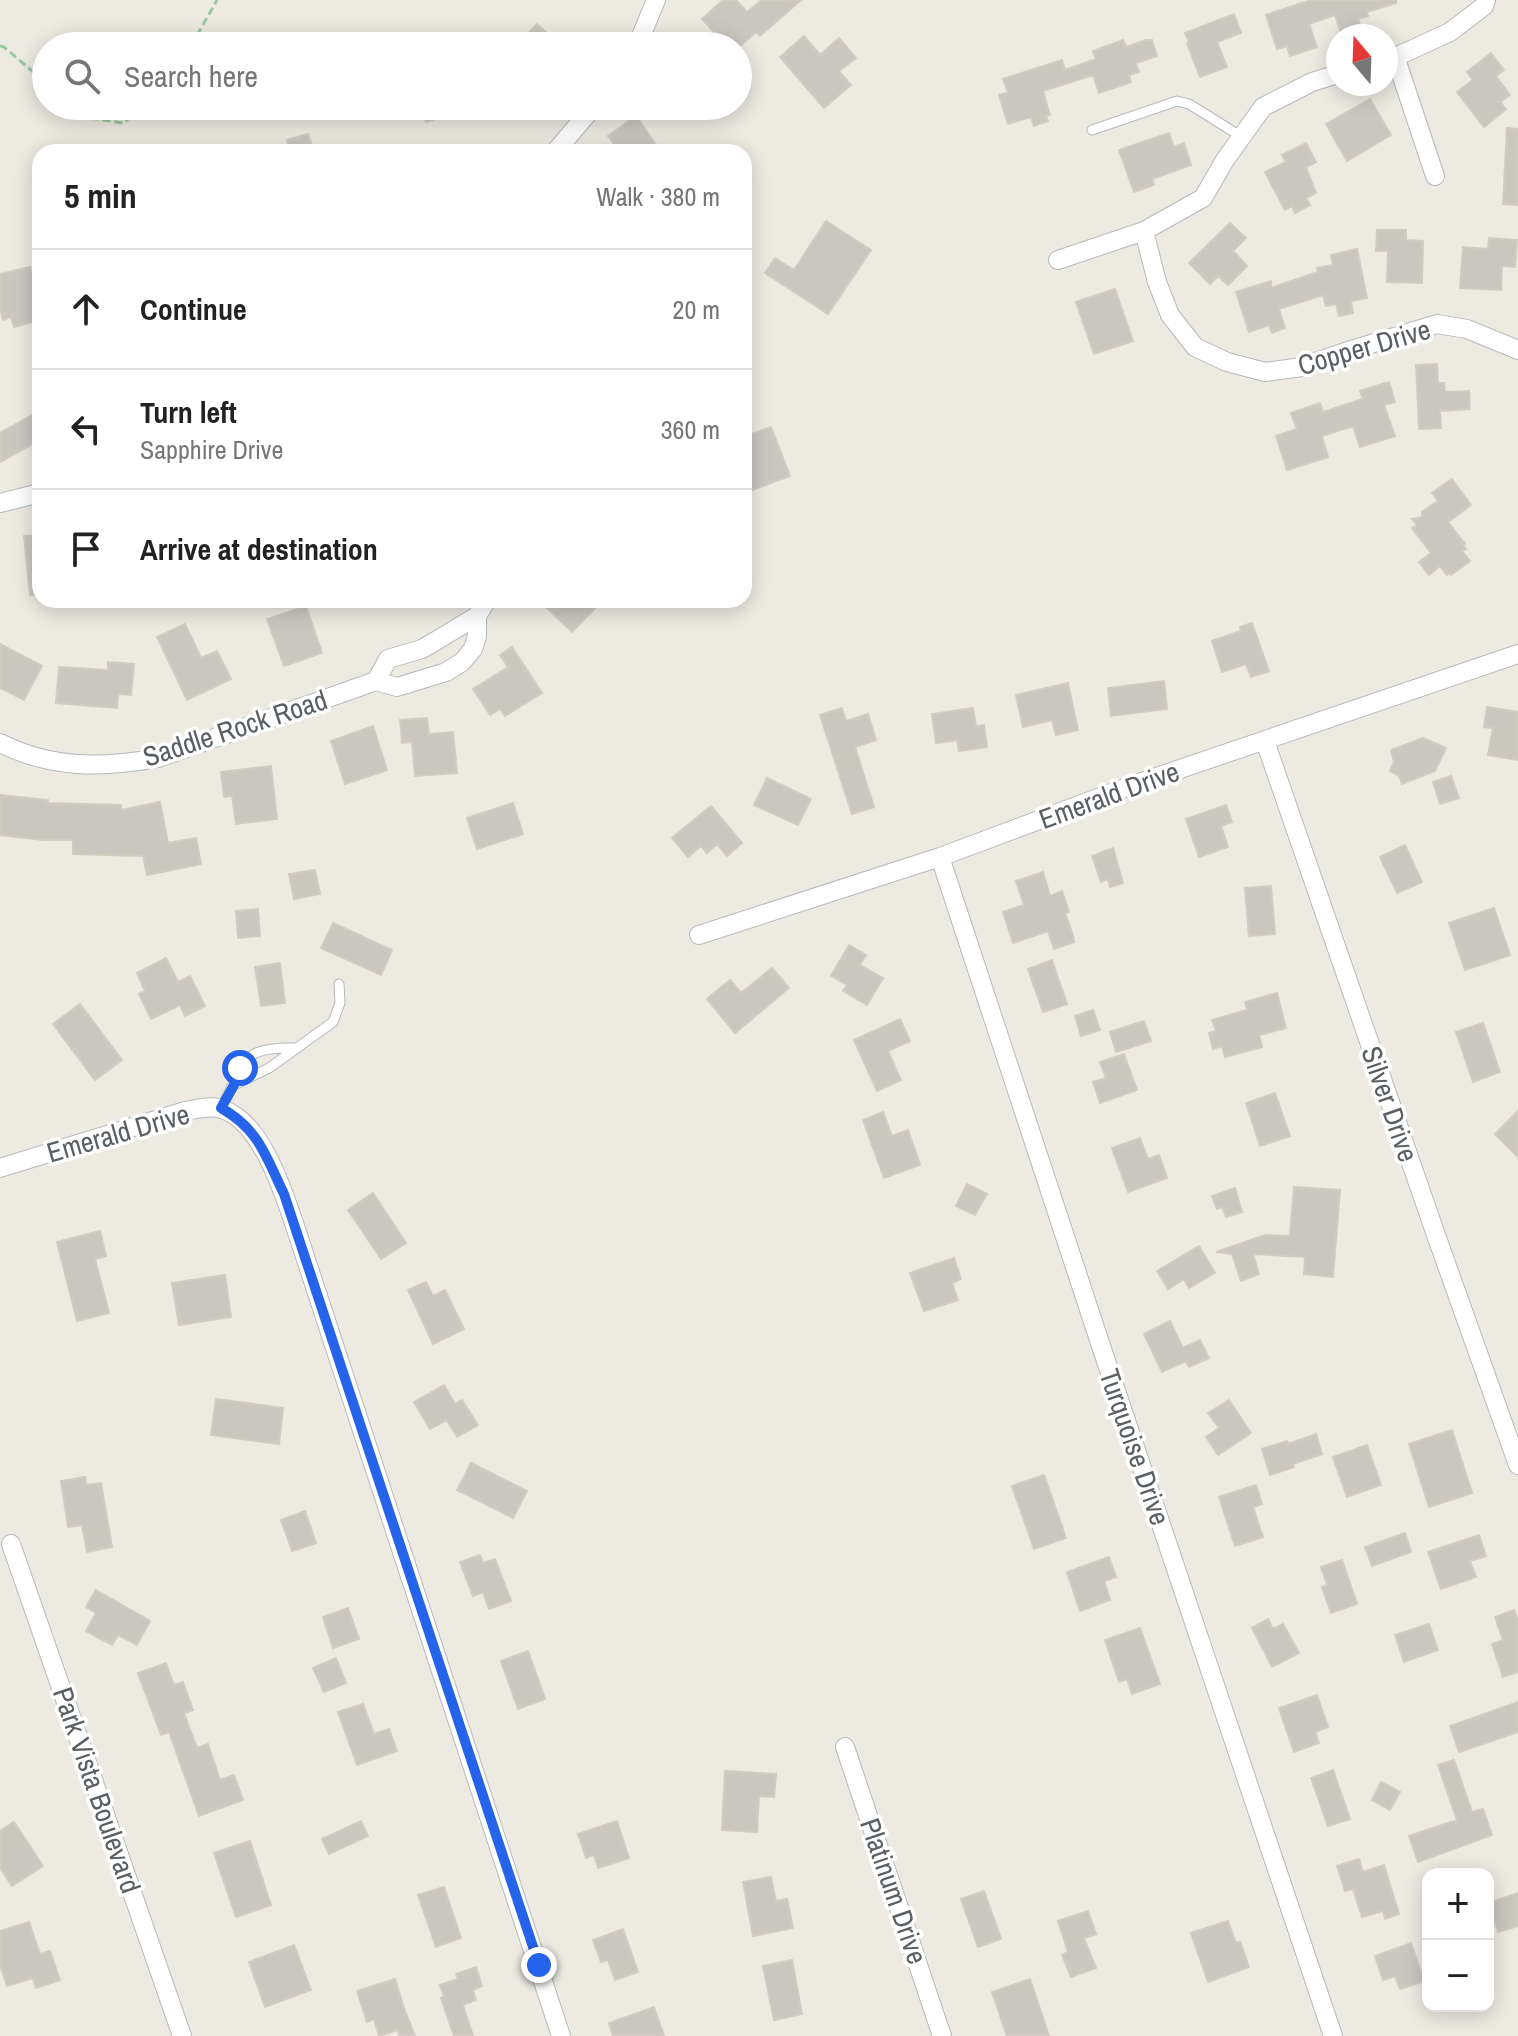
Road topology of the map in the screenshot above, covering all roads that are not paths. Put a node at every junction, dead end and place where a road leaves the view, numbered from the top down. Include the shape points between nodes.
1 (656, 0) edge
2 (1486, 0) edge
3 (643, 32) edge
4 (1398, 55) edge
5 (1326, 78) edge
6 (1398, 79) edge
7 (582, 120) edge
8 (1092, 130) dead end
9 (1242, 137) junction
10 (562, 144) edge
11 (1435, 176) dead end
12 (1144, 231) junction
13 (1058, 260) dead end
14 (1518, 350) edge
15 (32, 495) edge
16 (0, 503) edge
17 (482, 608) edge
18 (477, 616) junction
19 (1518, 654) edge
20 (376, 681) junction
21 (1265, 741) junction
22 (0, 743) edge
23 (940, 857) junction
24 (699, 935) dead end
25 (339, 984) dead end
26 (297, 1048) junction
27 (234, 1085) junction
28 (228, 1112) junction
29 (0, 1168) edge
30 (1518, 1465) edge
31 (11, 1544) dead end
32 (845, 1747) dead end
33 (182, 2036) edge
34 (561, 2036) edge
35 (942, 2036) edge
36 (1333, 2036) edge

1 - 3 street
2 - 4 street via 1450,32
5 - 9 street via 1263,107
6 - 11 street
7 - 10 street
8 - 9 lane via 1177,101
9 - 12 street via 1203,198
12 - 13 street
12 - 14 street, Copper Drive via 1170,315 1195,347 1227,362 1265,372 1302,367 1437,324 1467,329
15 - 16 street
17 - 18 street, Saddle Rock Road
18 - 20 street, Saddle Rock Road via 422,649 388,659
18 - 20 street, Saddle Rock Road via 473,649 462,662 397,687
19 - 21 street, Emerald Drive
20 - 22 street, Saddle Rock Road via 158,758 127,764 64,764
21 - 23 street, Emerald Drive
21 - 30 street, Silver Drive
23 - 24 street, Emerald Drive
23 - 36 street, Turquoise Drive
25 - 26 lane via 333,1022
26 - 27 lane
26 - 27 lane via 252,1053
27 - 28 lane
28 - 29 street, Emerald Drive via 205,1107 185,1111
28 - 34 street via 256,1136 284,1194
31 - 33 street, Park Vista Boulevard
32 - 35 street, Platinum Drive

